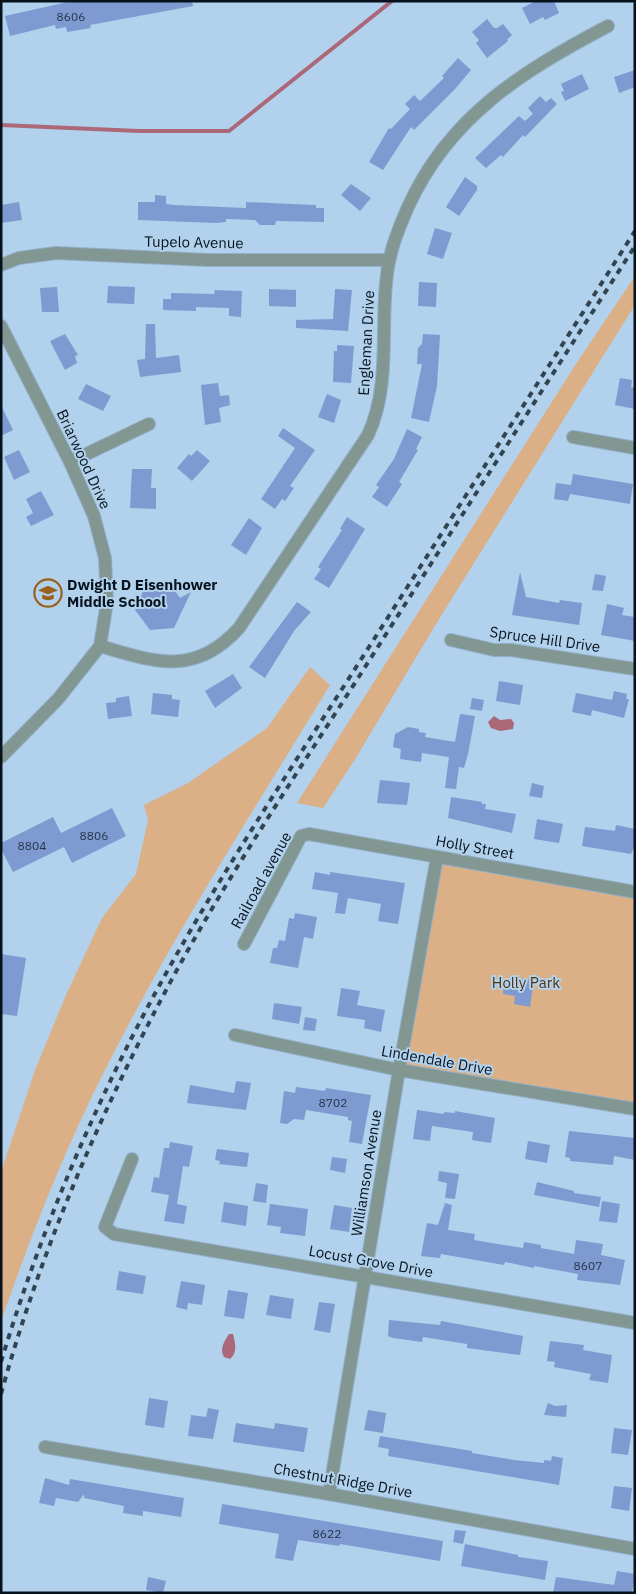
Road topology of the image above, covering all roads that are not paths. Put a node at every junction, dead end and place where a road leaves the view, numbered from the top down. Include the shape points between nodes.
1 (608, 26) dead end
2 (388, 260) junction
3 (1, 265) edge
4 (1, 326) edge
5 (149, 424) dead end
6 (573, 437) dead end
7 (635, 448) edge
8 (70, 462) junction
9 (451, 640) dead end
10 (100, 646) junction
11 (635, 669) edge
12 (1, 757) edge
13 (309, 834) joint
14 (437, 857) junction
15 (635, 892) edge
16 (244, 944) dead end
17 (235, 1035) dead end
18 (399, 1070) junction
19 (635, 1109) edge
20 (132, 1159) dead end
21 (366, 1277) junction
22 (635, 1323) edge
23 (45, 1447) dead end
24 (329, 1494) junction
25 (635, 1548) edge

1 - 2 street, Engleman Drive via 515,80 448,141 417,186 397,230
2 - 3 street, Tupelo Avenue via 208,260 56,253 20,258
2 - 10 street, Engleman Drive via 382,387 375,421 239,628 215,649 181,661 156,662
4 - 8 street, Briarwood Drive
5 - 8 street
6 - 7 street
8 - 10 street, Briarwood Drive via 94,516 105,558 108,602
9 - 11 street, Spruce Hill Drive via 494,650
10 - 12 street, Briarwood Drive via 58,699
13 - 14 street, Holly Street
13 - 16 street, Railroad avenue via 301,836
14 - 15 street, Holly Street
14 - 18 street, Williamson Avenue
17 - 18 street, Lindendale Drive
18 - 19 street, Lindendale Drive
18 - 21 street, Williamson Avenue
20 - 21 street, Locust Grove Drive via 105,1227 114,1234
21 - 22 street, Locust Grove Drive
21 - 24 street, Williamson Avenue
23 - 24 street, Chestnut Ridge Drive
24 - 25 street, Chestnut Ridge Drive

